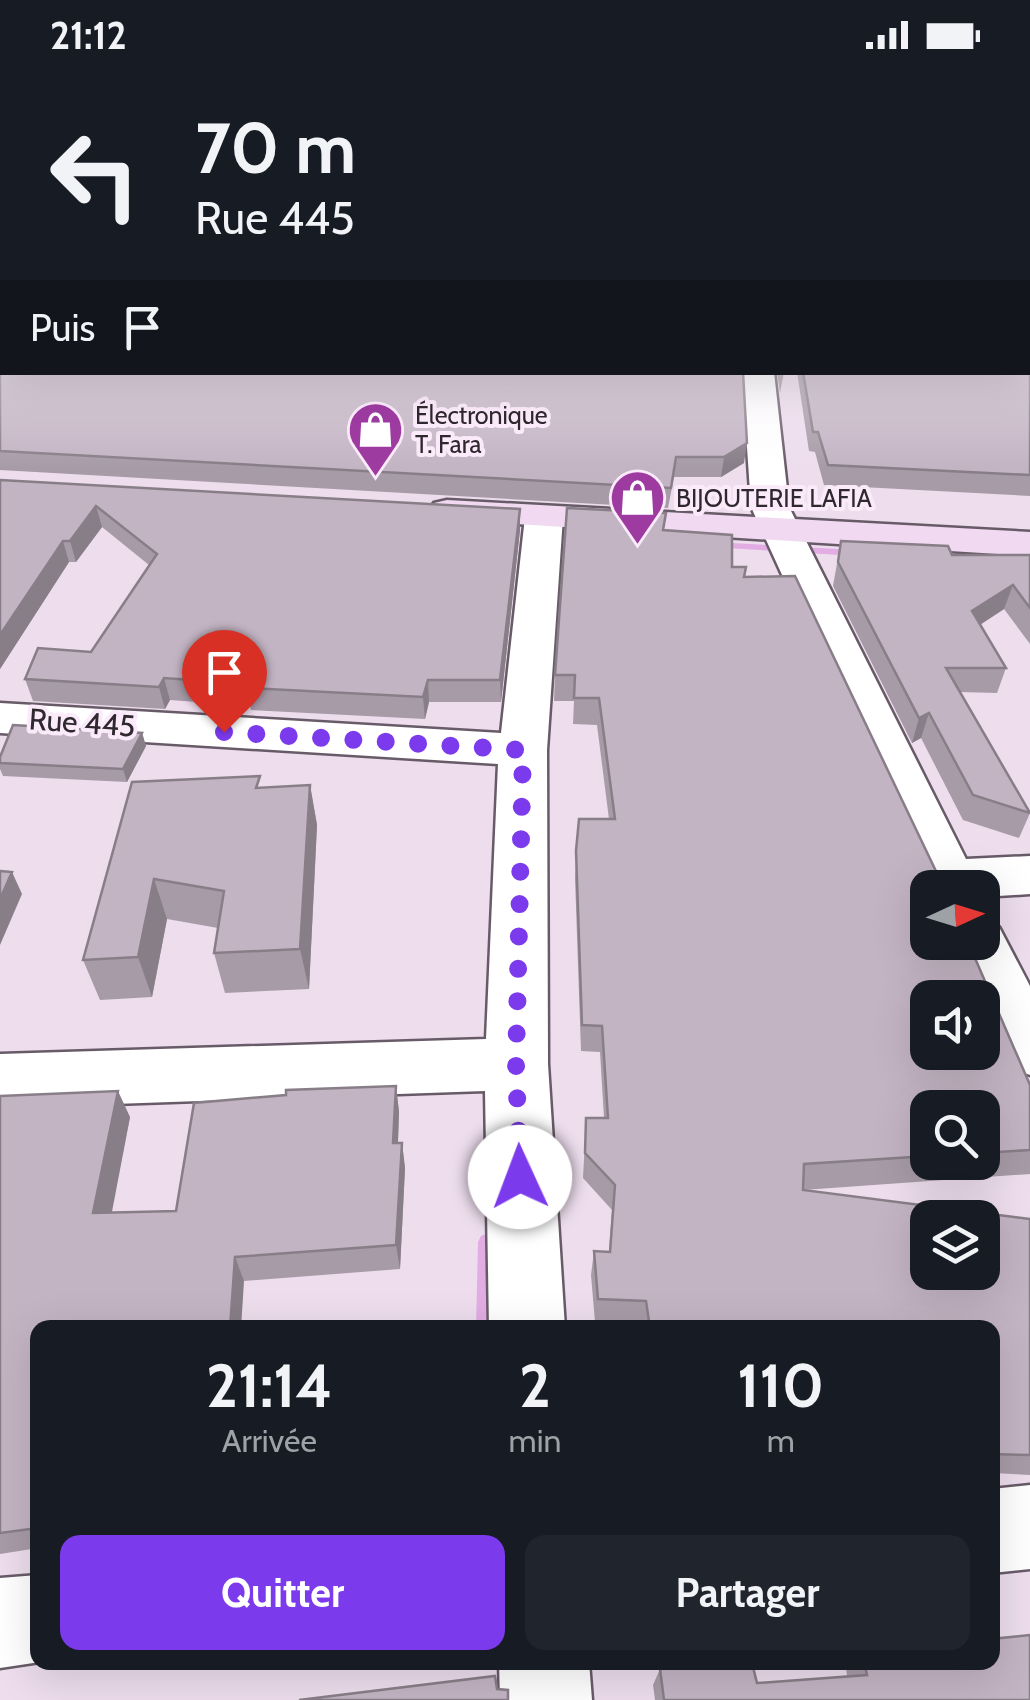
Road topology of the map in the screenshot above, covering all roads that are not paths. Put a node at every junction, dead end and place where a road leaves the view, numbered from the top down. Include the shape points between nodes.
1 (758, 375) edge
2 (544, 517) junction
3 (776, 519) junction
4 (1030, 519) edge
5 (1030, 544) edge
6 (0, 718) edge
7 (523, 750) junction
8 (944, 870) edge
9 (1030, 875) edge
10 (1000, 878) edge
11 (988, 960) edge
12 (1030, 1049) edge
13 (516, 1064) junction
14 (0, 1081) edge
15 (527, 1320) edge
16 (1030, 1527) edge
17 (1000, 1529) edge
18 (30, 1621) edge
19 (0, 1623) edge
20 (544, 1670) edge
21 (546, 1700) edge

1 - 3 street
2 - 3 main road
2 - 3 main road via 412,497
2 - 7 street
3 - 4 main road
3 - 5 main road
3 - 8 street
6 - 7 street, Rue 445
7 - 13 street
9 - 10 street
11 - 12 street
13 - 14 street
13 - 15 street
16 - 17 street
18 - 19 street
20 - 21 street

